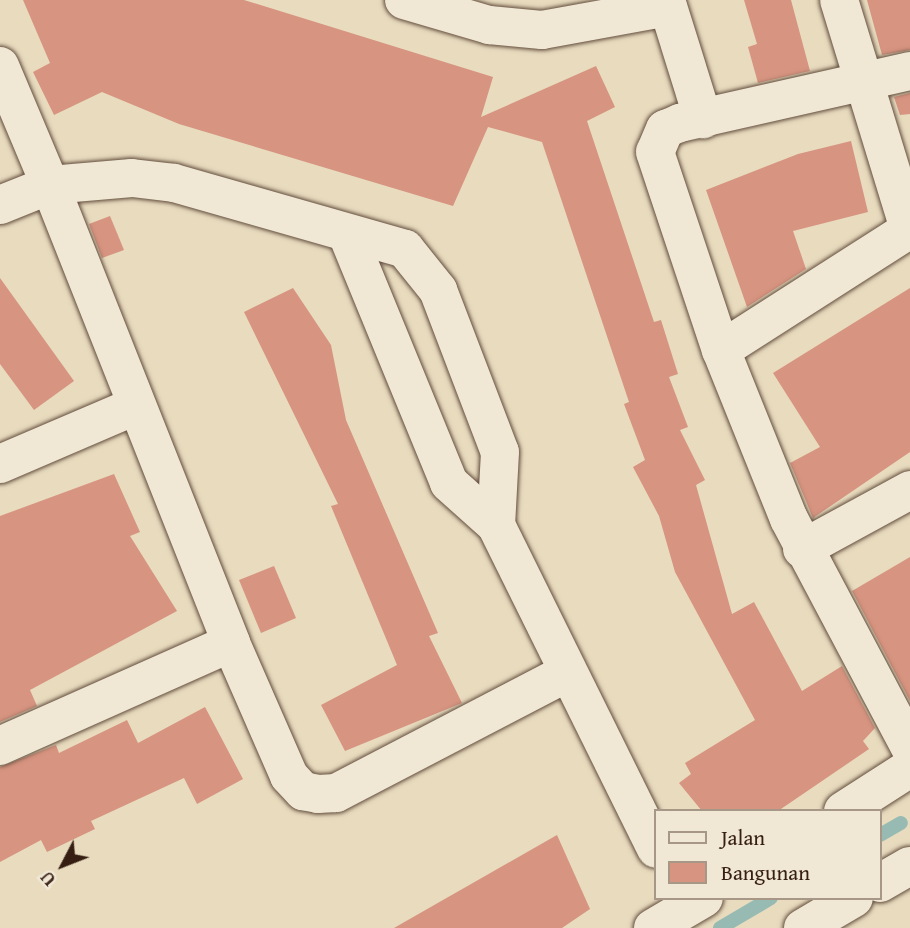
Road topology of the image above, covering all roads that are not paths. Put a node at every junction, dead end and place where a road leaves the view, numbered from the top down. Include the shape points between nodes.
1 (839, 0) edge
2 (420, 2) edge
3 (667, 4) edge
4 (0, 66) edge
5 (910, 71) edge
6 (860, 82) junction
7 (703, 119) junction
8 (50, 185) junction
9 (0, 205) edge
10 (910, 229) edge
11 (346, 234) junction
12 (721, 350) junction
13 (134, 407) junction
14 (0, 464) edge
15 (910, 490) edge
16 (496, 525) junction
17 (802, 549) junction
18 (231, 643) junction
19 (565, 674) junction
20 (0, 746) edge
21 (910, 748) edge
22 (910, 768) edge
23 (846, 809) edge
24 (654, 845) edge
25 (910, 866) edge
26 (882, 882) edge
27 (851, 900) edge
28 (693, 901) edge
29 (653, 928) edge
30 (803, 928) edge

1 - 6 street
2 - 3 street via 489,25 542,30
3 - 7 street
4 - 8 street
5 - 6 street
6 - 7 street
6 - 10 street
7 - 12 street via 665,129 656,169
8 - 9 street
8 - 11 street via 132,178 174,184
8 - 13 street
10 - 12 street
11 - 16 street via 449,483
11 - 16 street via 405,249 438,290 500,452
12 - 17 street
13 - 14 street
13 - 18 street
15 - 17 street
16 - 19 street
17 - 21 street
18 - 19 street via 289,776 303,791 318,793 348,787
18 - 20 street
19 - 24 street
22 - 23 street
25 - 26 street
27 - 30 street
28 - 29 street

